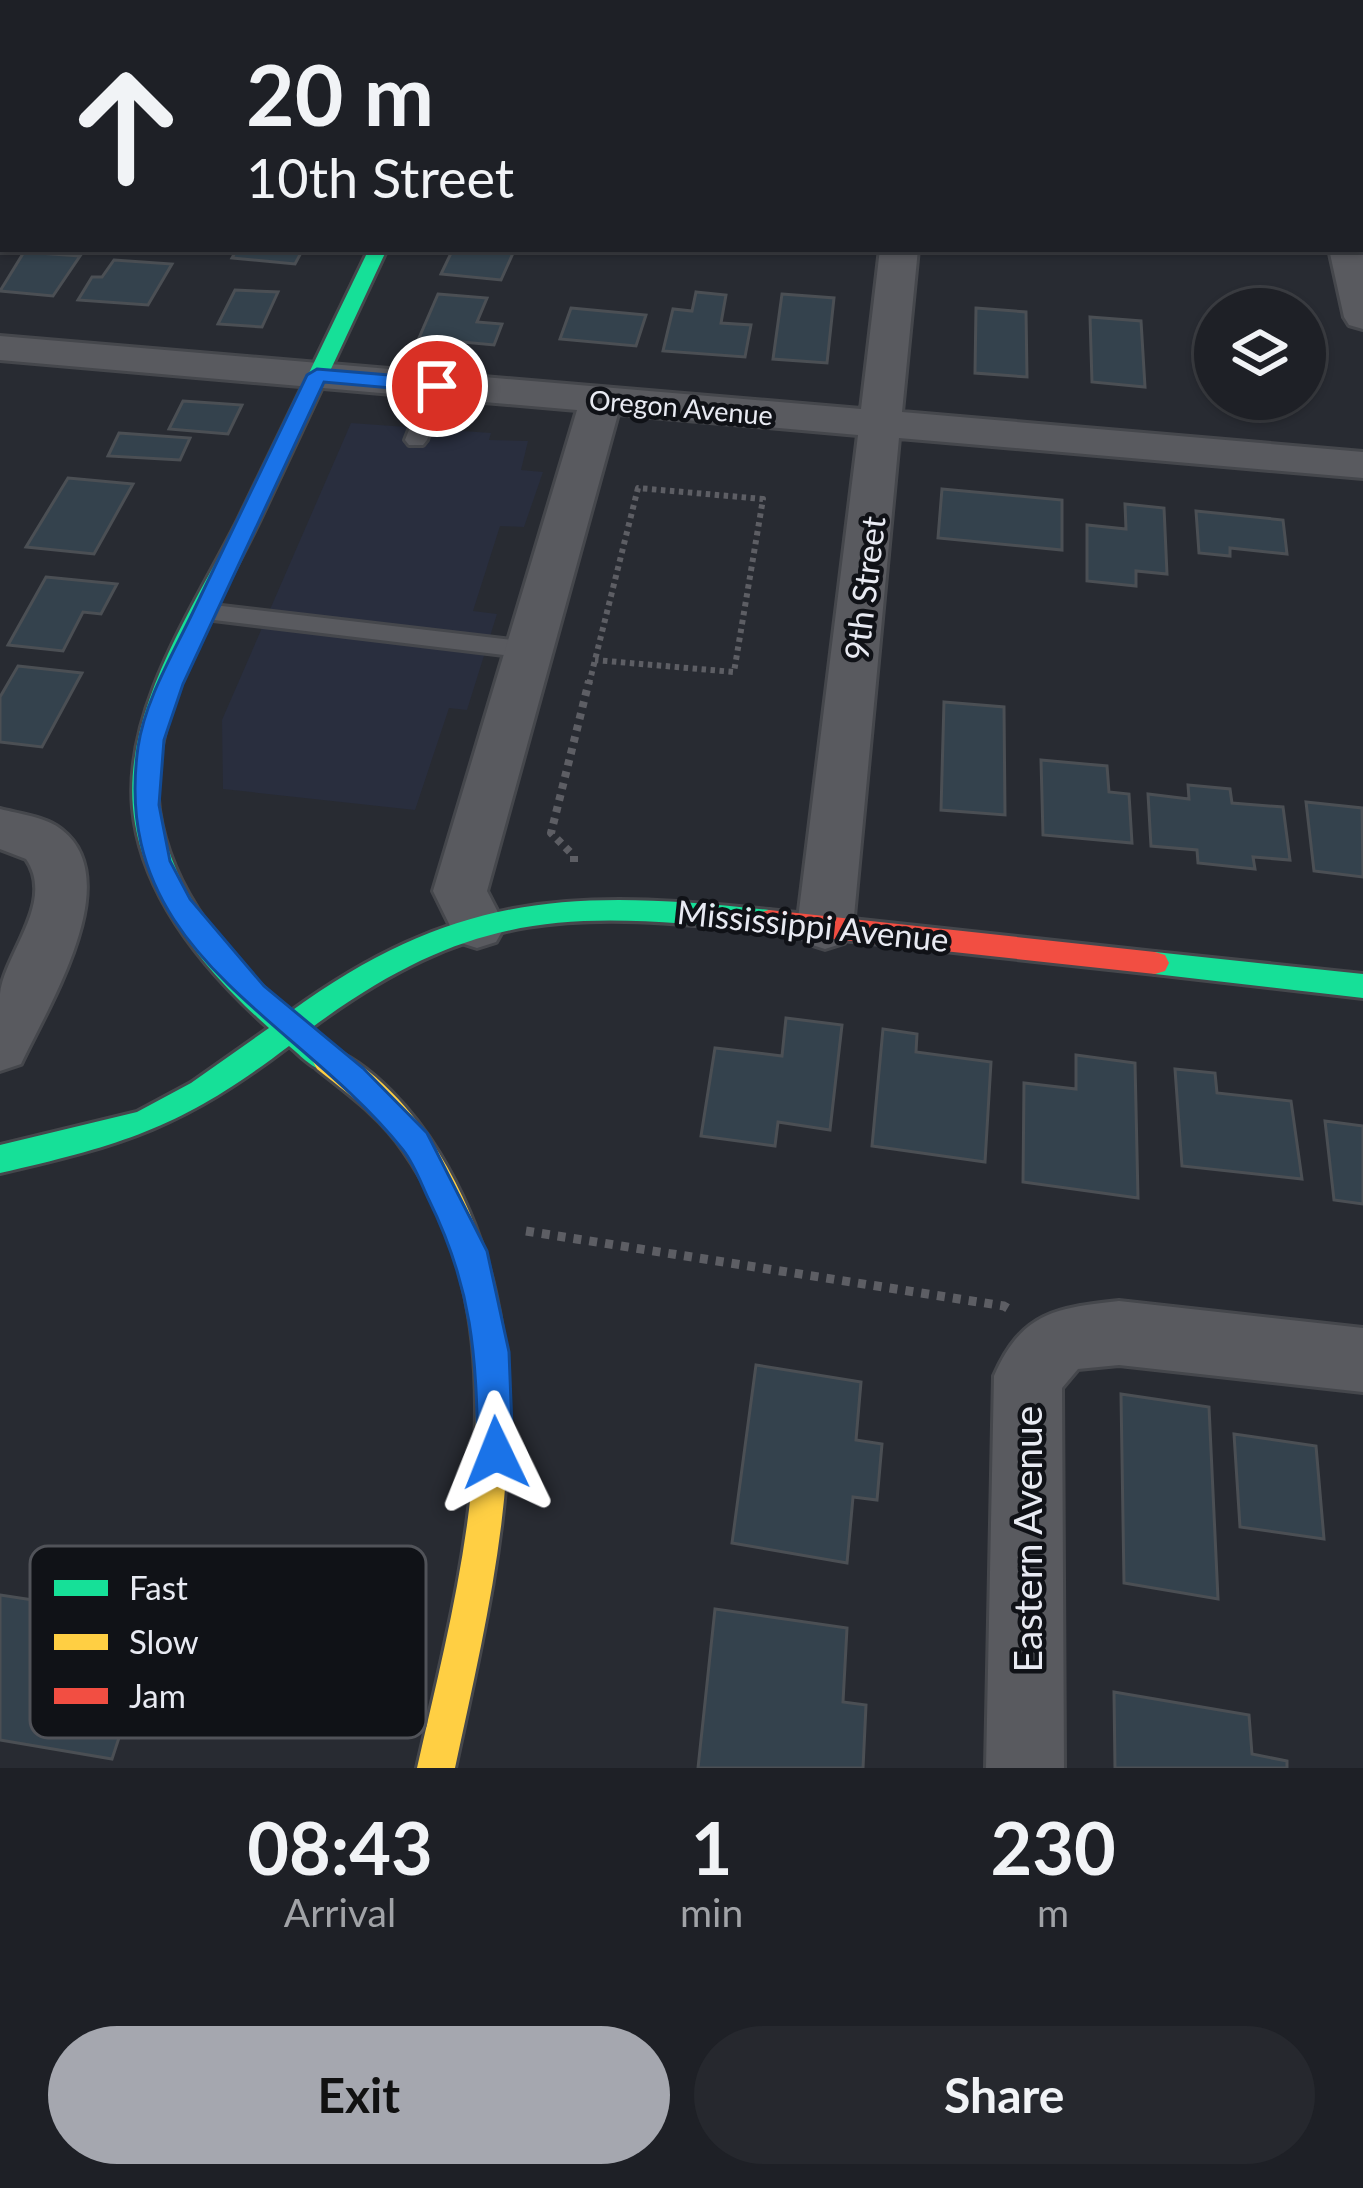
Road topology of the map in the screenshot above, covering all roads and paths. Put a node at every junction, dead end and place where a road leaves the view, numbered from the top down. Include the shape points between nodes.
1 (377, 252) edge
2 (899, 252) edge
3 (1349, 252) edge
4 (1363, 317) edge
5 (0, 348) edge
6 (317, 375) junction
7 (437, 386) junction
8 (601, 400) junction
9 (883, 424) junction
10 (416, 440) dead end
11 (1363, 465) edge
12 (206, 612) junction
13 (529, 650) junction
14 (595, 660) junction
15 (23, 837) edge
16 (587, 869) dead end
17 (477, 926) junction
18 (825, 927) junction
19 (1363, 986) edge
20 (291, 1030) junction
21 (0, 1046) edge
22 (0, 1159) edge
23 (524, 1231) dead end
24 (1061, 1339) junction
25 (1363, 1360) edge
26 (436, 1768) edge
27 (1025, 1768) edge

1 - 6 street
2 - 9 street, 9th Street
3 - 4 street
5 - 6 street, Oregon Avenue
6 - 7 street, Oregon Avenue
6 - 12 street
7 - 8 street, Oregon Avenue
7 - 10 lane
8 - 9 street, Oregon Avenue
8 - 13 street
9 - 11 street, Oregon Avenue
9 - 18 street, 9th Street
12 - 13 lane
12 - 20 street via 152,740 146,805 156,862 180,907
13 - 17 street via 460,891
14 - 14 path via 638,488 764,499 734,672
14 - 16 path via 551,832 574,856 573,870
15 - 21 street via 61,869 56,928
17 - 18 street, Mississippi Avenue via 622,904
17 - 20 street, Mississippi Avenue via 379,966
18 - 19 street, Mississippi Avenue
20 - 22 street via 164,1113
20 - 26 street via 416,1143 471,1251 493,1352 496,1453
23 - 24 path via 1004,1306
24 - 25 street via 1119,1333
24 - 27 street, Eastern Avenue via 1028,1376

